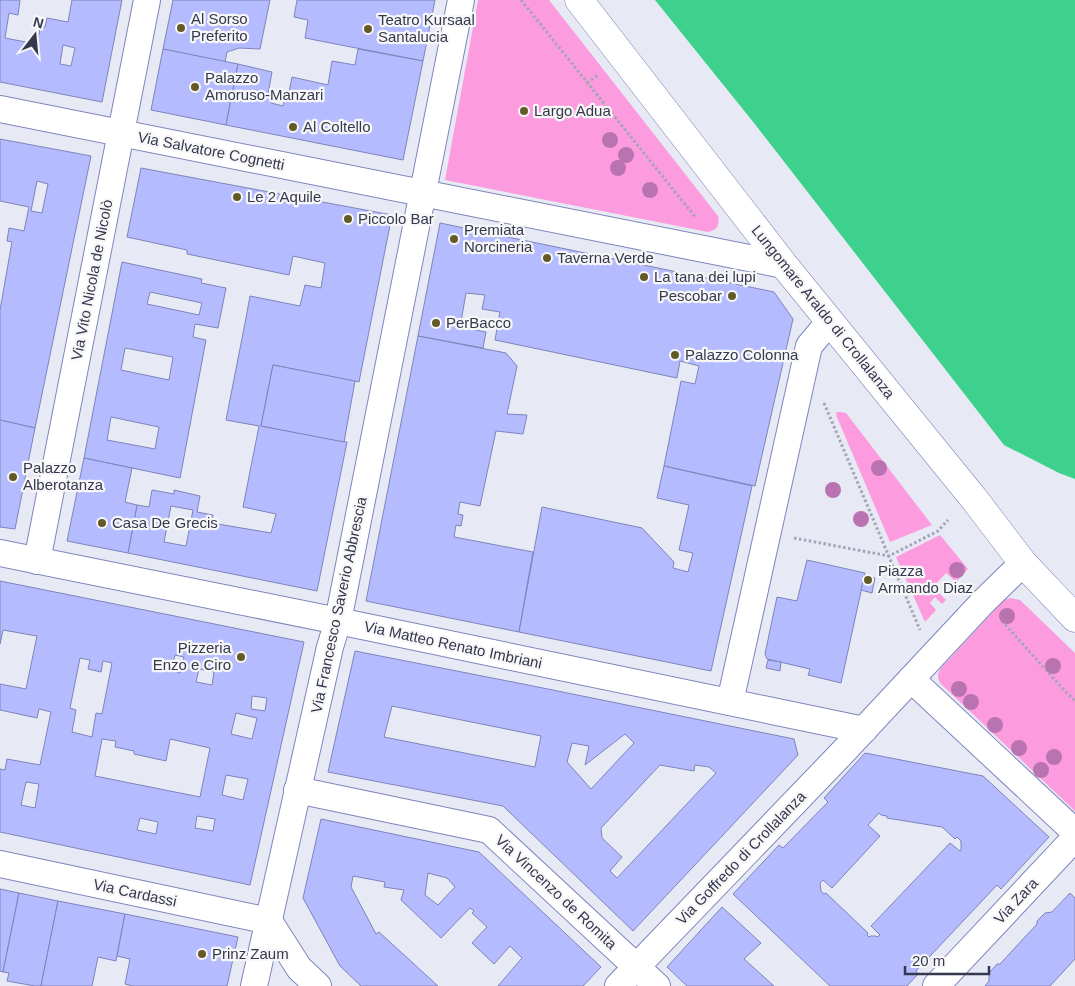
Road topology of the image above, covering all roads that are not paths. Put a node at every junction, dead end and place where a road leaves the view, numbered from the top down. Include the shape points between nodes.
1 (147, 0) edge
2 (461, 0) edge
3 (579, 0) edge
4 (0, 109) edge
5 (121, 133) junction
6 (422, 192) junction
7 (784, 265) junction
8 (830, 321) junction
9 (0, 553) edge
10 (37, 561) junction
11 (1023, 563) junction
12 (1071, 606) edge
13 (338, 621) junction
14 (911, 679) junction
15 (730, 702) junction
16 (864, 730) junction
17 (297, 790) junction
18 (1075, 832) edge
19 (1075, 838) edge
20 (0, 864) edge
21 (269, 921) junction
22 (636, 967) junction
23 (254, 986) edge
24 (318, 986) edge
25 (618, 986) edge
26 (657, 986) edge
27 (936, 986) edge

1 - 5 street, Via Vito Nicola de Nicolò
2 - 6 street
3 - 7 main road, Lungomare Araldo di Crollalanza
4 - 5 street, Via Salvatore Cognetti
5 - 6 street, Via Salvatore Cognetti
5 - 10 street, Via Vito Nicola de Nicolò
6 - 7 street
6 - 13 street, Via Francesco Saverio Abbrescia
7 - 8 main road, Lungomare Araldo di Crollalanza
8 - 11 main road, Lungomare Araldo di Crollalanza
8 - 15 street via 809,346
9 - 10 street, Via Matteo Renato Imbriani
10 - 13 street, Via Matteo Renato Imbriani
11 - 12 main road, Lungomare Araldo di Crollalanza
11 - 14 street
13 - 15 street, Via Matteo Renato Imbriani
13 - 17 street, Via Francesco Saverio Abbrescia
14 - 16 street
14 - 18 street
15 - 16 street
16 - 22 street, Via Goffredo di Crollalanza
17 - 21 street, Via Francesco Saverio Abbrescia
17 - 22 street, Via Vincenzo de Romita via 489,830
19 - 27 street, Via Zara
20 - 21 street, Via Cardassi
21 - 23 street, Via Francesco Saverio Abbrescia
21 - 24 street via 299,968
22 - 25 street, Via Goffredo di Crollalanza
22 - 26 street, Via Vincenzo de Romita

